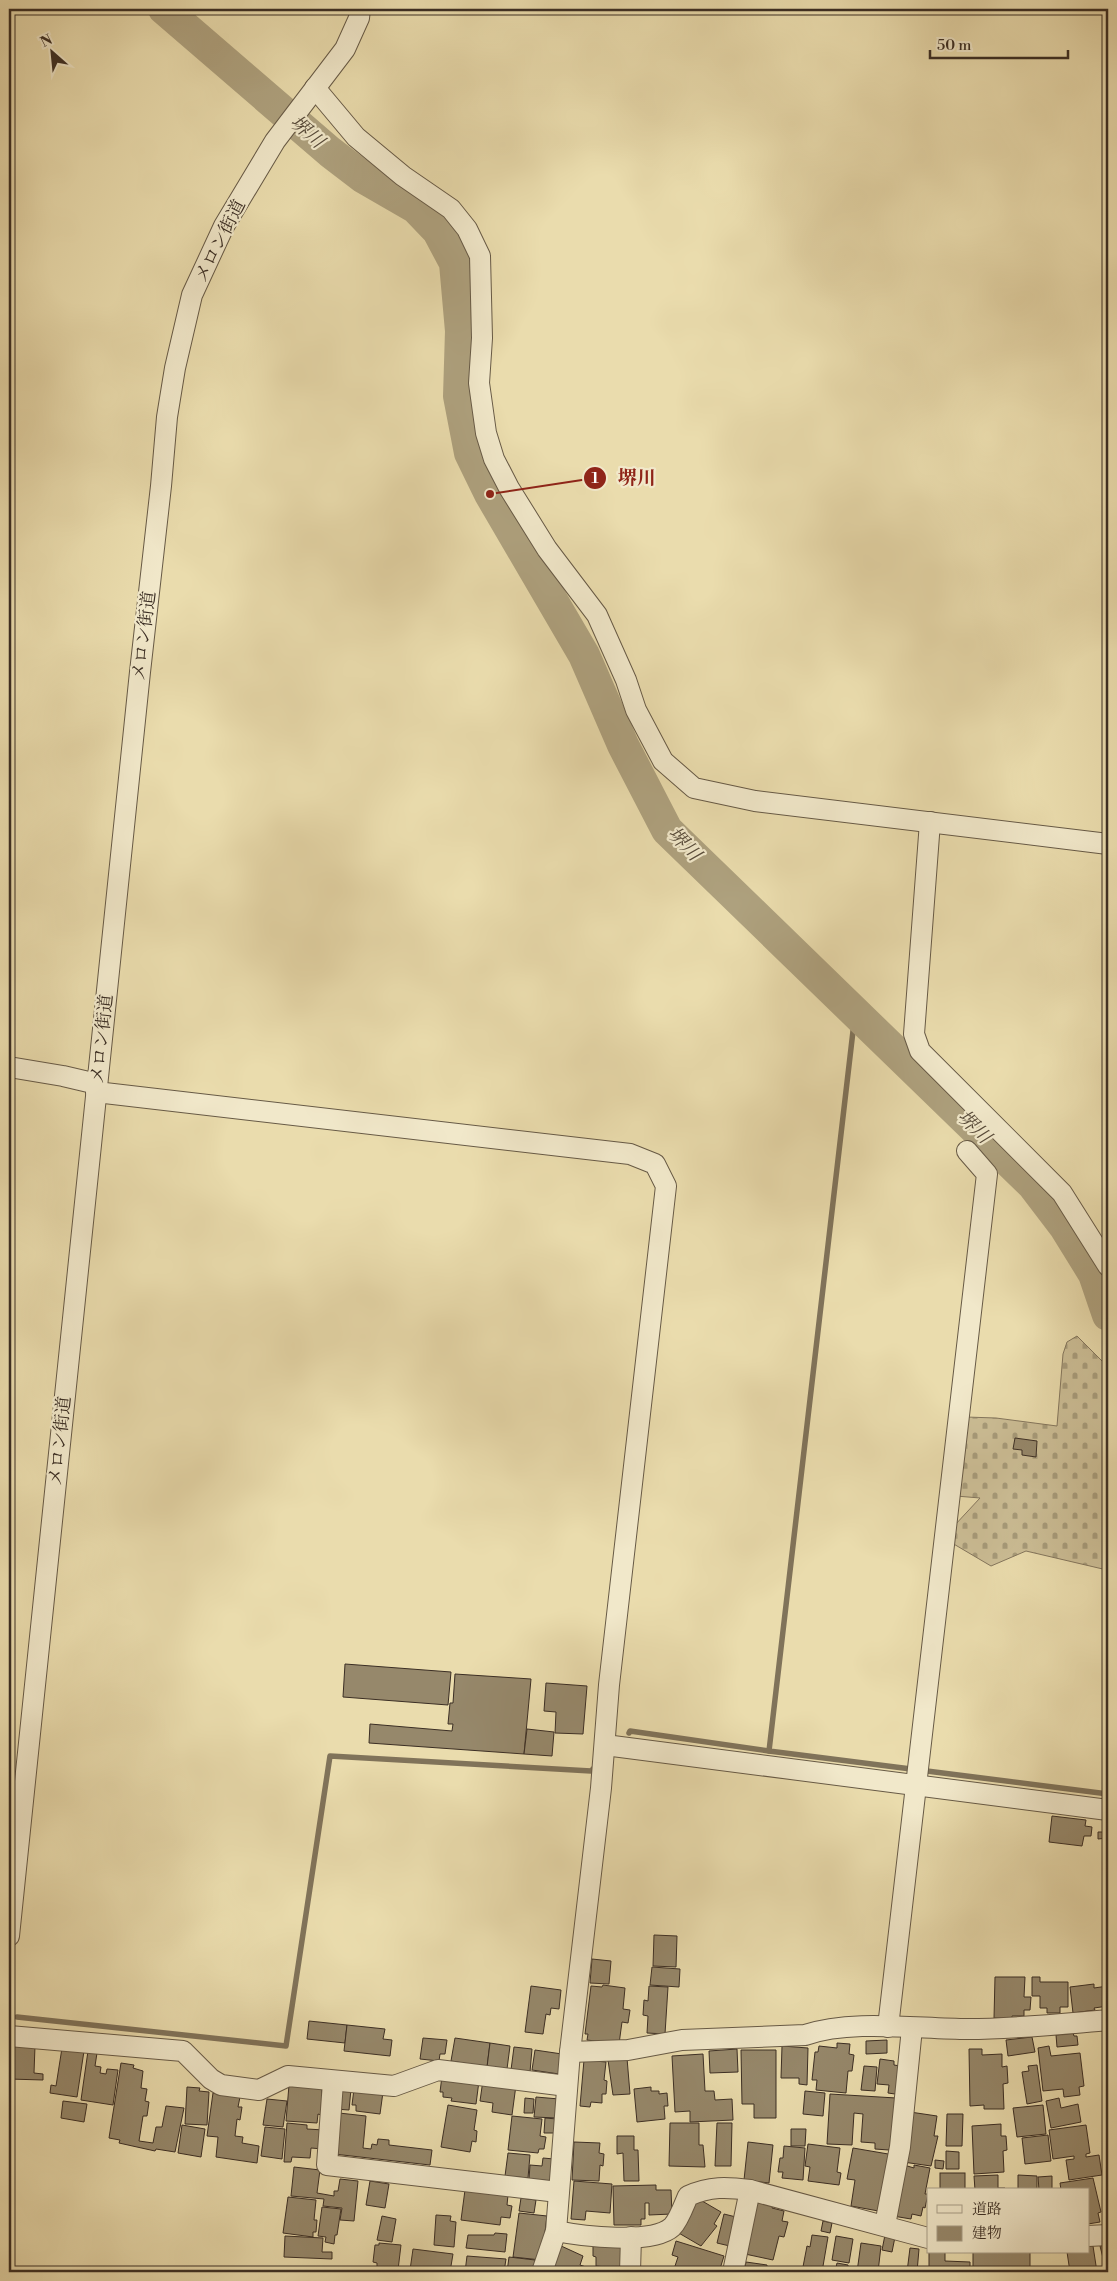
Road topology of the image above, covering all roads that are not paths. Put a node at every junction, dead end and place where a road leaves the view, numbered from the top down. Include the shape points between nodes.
1 (360, 9) edge
2 (315, 88) junction
3 (930, 822) junction
4 (1108, 844) edge
5 (9, 1067) edge
6 (9, 1075) edge
7 (97, 1088) junction
8 (967, 1151) dead end
9 (1108, 1266) edge
10 (605, 1745) junction
11 (915, 1787) junction
12 (1108, 1810) edge
13 (9, 1936) edge
14 (1108, 2020) edge
15 (888, 2027) junction
16 (912, 2028) junction
17 (9, 2036) edge
18 (570, 2052) junction
19 (332, 2082) junction
20 (567, 2086) junction
21 (750, 2190) junction
22 (558, 2192) junction
23 (885, 2225) junction
24 (556, 2231) junction
25 (1108, 2235) edge
26 (1090, 2236) edge
27 (631, 2237) junction
28 (927, 2238) edge
29 (542, 2272) edge
30 (630, 2272) edge
31 (734, 2272) edge

1 - 2 street, メロン街道 via 345,49
2 - 3 street via 356,137 403,176 451,209 467,230 480,256 482,338 479,383 486,433 494,459 548,549 597,615 636,710 663,761 694,788 718,795
2 - 7 street, メロン街道 via 275,141 224,226 192,295 175,368 167,417
3 - 4 street
3 - 9 street via 914,1034 920,1051 1062,1193
5 - 7 street via 63,1076
6 - 7 street
7 - 10 street via 630,1154 655,1164 666,1186 609,1685
7 - 13 street, メロン街道
8 - 11 street via 987,1174
10 - 11 street
10 - 18 street
11 - 12 street
11 - 15 street
14 - 16 street via 1001,2029
15 - 16 street
15 - 18 street via 824,2028 805,2035 682,2040 628,2050
16 - 23 street via 900,2147
17 - 19 street via 183,2051 221,2085 260,2090 288,2076
18 - 20 street
19 - 20 street via 394,2086 438,2070
19 - 22 street via 327,2164
20 - 22 street
21 - 23 street
21 - 27 street via 705,2188 688,2196 673,2226 662,2233
21 - 31 street
22 - 24 street
23 - 28 street
24 - 27 street via 587,2237
24 - 29 street
25 - 26 street
27 - 30 street

